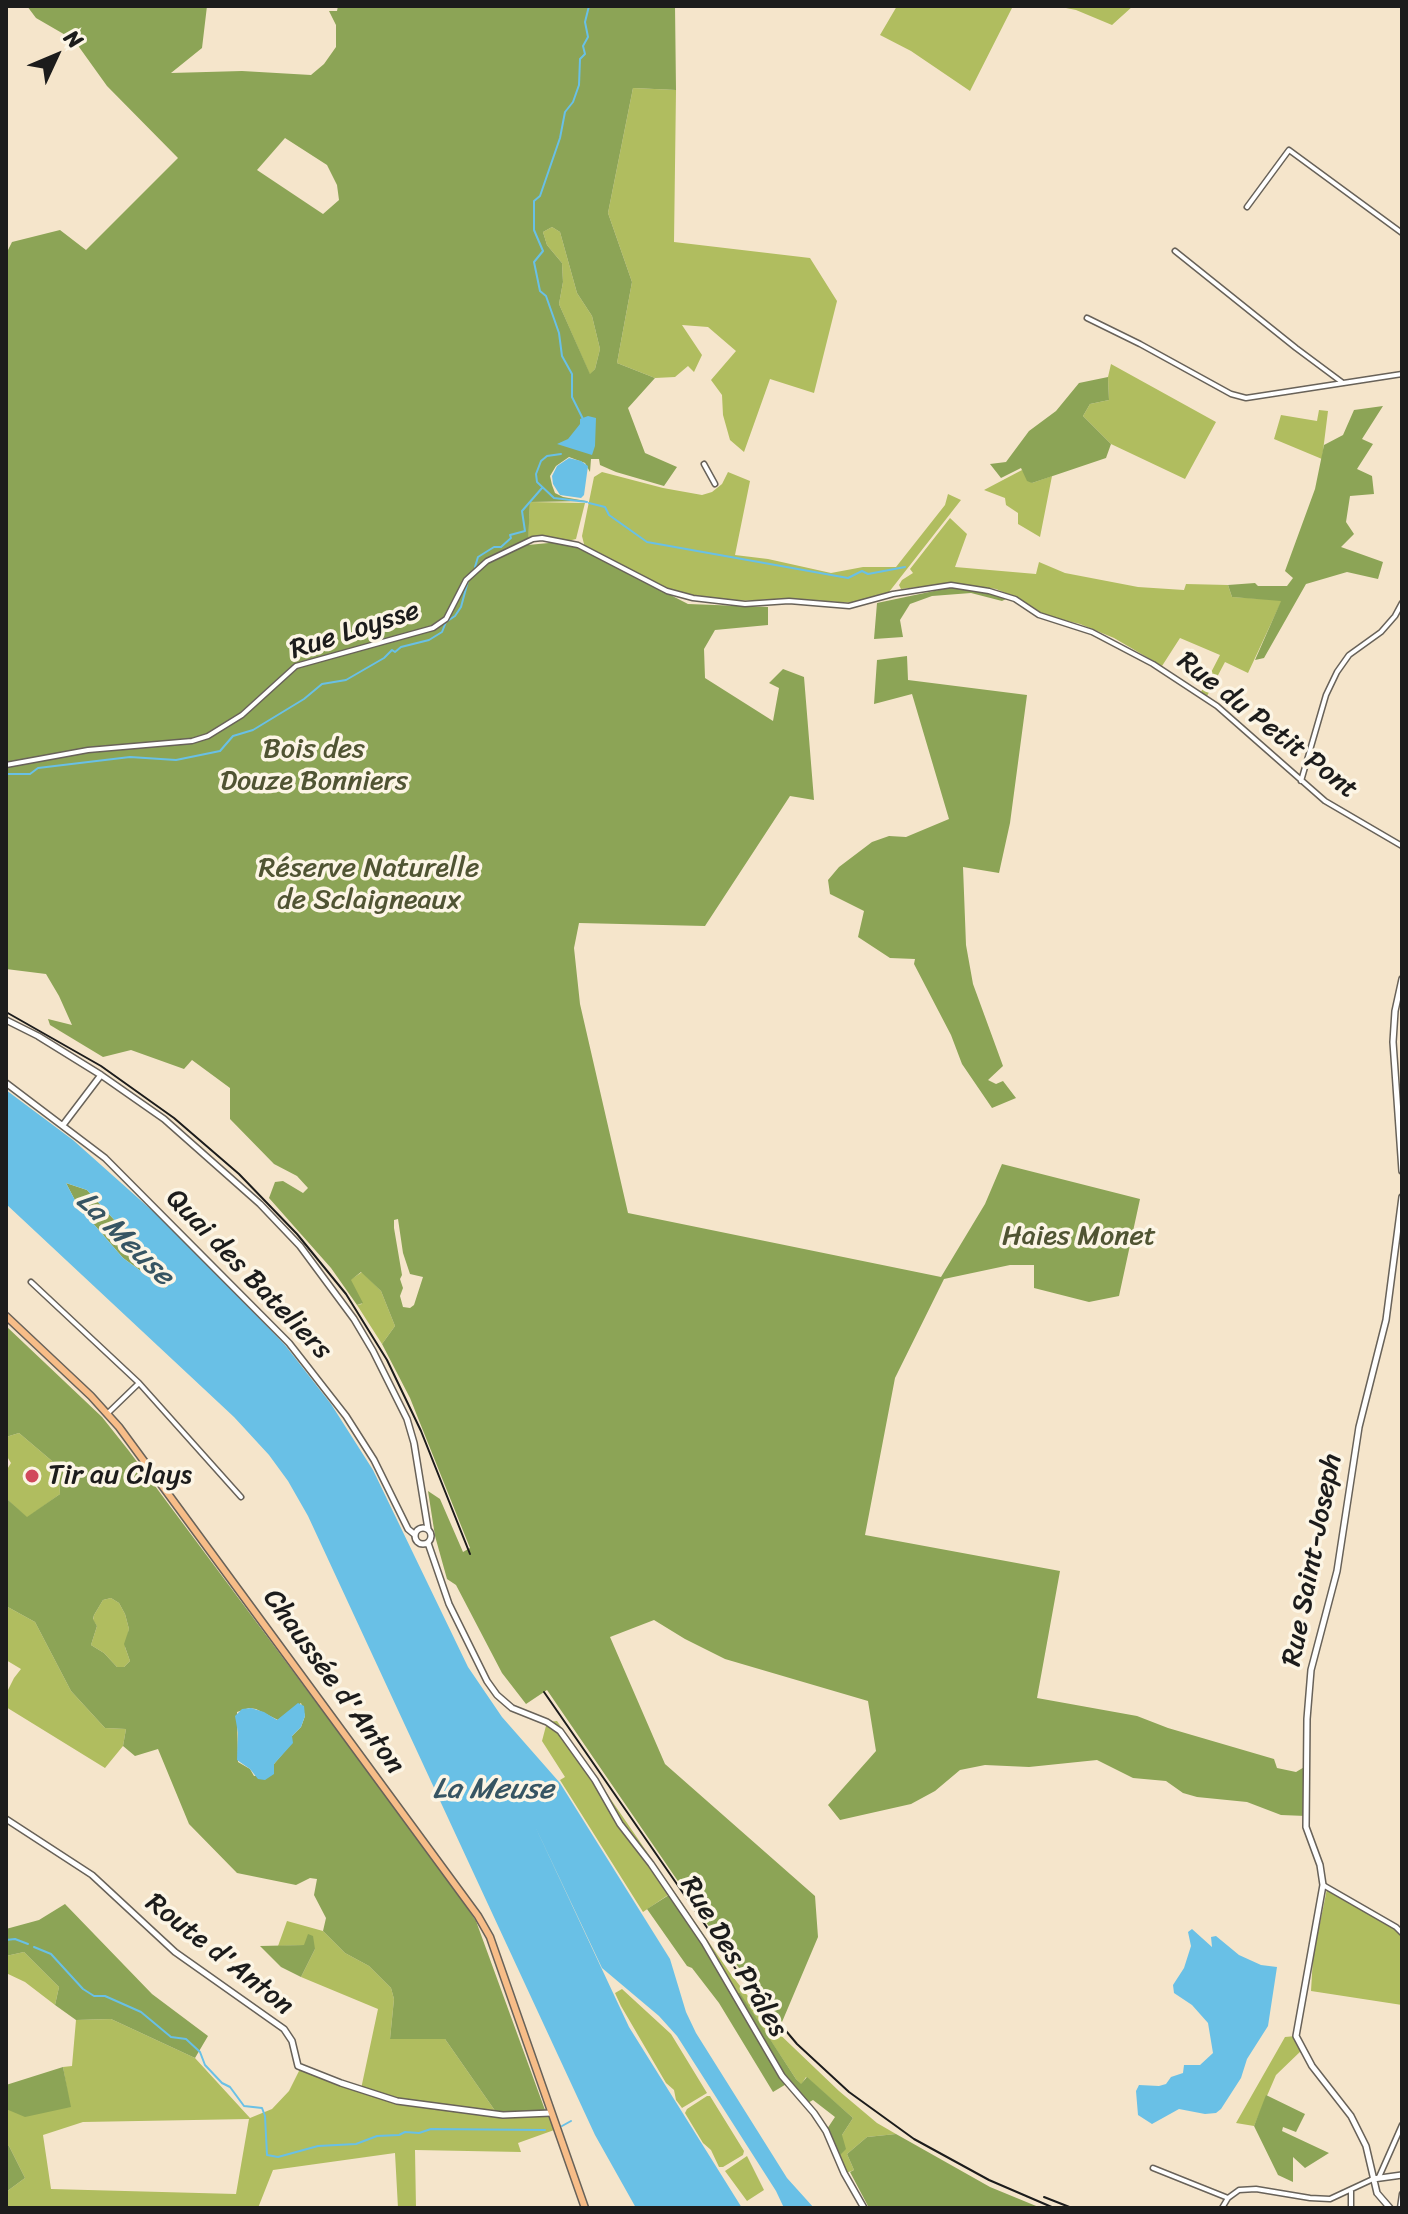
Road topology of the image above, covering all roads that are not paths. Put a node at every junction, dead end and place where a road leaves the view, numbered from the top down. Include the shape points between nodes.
1 (1247, 207) dead end
2 (1402, 233) edge
3 (1175, 251) dead end
4 (1087, 318) dead end
5 (1402, 374) edge
6 (1343, 383) junction
7 (704, 464) dead end
8 (715, 484) dead end
9 (880, 597) joint
10 (1402, 603) edge
11 (6, 765) edge
12 (1301, 781) junction
13 (1402, 846) edge
14 (1402, 979) edge
15 (6, 1020) edge
16 (101, 1075) junction
17 (6, 1083) edge
18 (63, 1125) junction
19 (1402, 1171) edge
20 (1402, 1197) edge
21 (31, 1282) dead end
22 (6, 1316) edge
23 (139, 1383) junction
24 (108, 1413) junction
25 (241, 1497) dead end
26 (428, 1529) junction
27 (414, 1534) junction
28 (428, 1543) junction
29 (6, 1819) edge
30 (1323, 1885) junction
31 (1402, 1933) edge
32 (551, 2113) junction
33 (1402, 2125) edge
34 (1153, 2168) dead end
35 (1402, 2175) edge
36 (1376, 2178) junction
37 (1351, 2191) junction
38 (1402, 2194) edge
39 (1228, 2198) junction
40 (1310, 2198) junction
41 (585, 2208) edge
42 (864, 2208) edge
43 (1222, 2208) edge
44 (1309, 2208) edge
45 (1351, 2208) edge
46 (1390, 2208) edge
47 (1400, 2208) edge

1 - 2 street via 1289,150
3 - 6 street
4 - 6 street via 1242,397
5 - 6 street
7 - 8 street
9 - 11 street, Rue Loysse via 849,606 693,598 667,591 578,545 533,539 487,561 466,580 446,619 433,628 296,666 231,724 208,736
9 - 12 street, Rue du Petit Pont via 951,585 978,589 1092,632 1217,706
10 - 12 street via 1381,632 1349,655 1337,672
12 - 13 street, Rue du Petit Pont
14 - 19 street via 1393,1042
15 - 16 street
16 - 18 street
16 - 26 street via 214,1162 321,1273 373,1351 407,1419
17 - 18 street, Quai des Bateliers
18 - 27 street, Quai des Bateliers via 105,1158 289,1343 346,1416
20 - 30 street, Rue Saint-Joseph via 1386,1320 1359,1427 1337,1571 1311,1670 1306,1827
21 - 23 street
22 - 24 main road, Chaussée d'Anton
23 - 24 street
23 - 25 street
24 - 32 main road, Chaussée d'Anton via 481,1920
26 - 27 street
26 - 28 street
27 - 28 street via 416,1542
28 - 42 street, Rue Des Prâles via 449,1604 492,1688 512,1708 560,1731 685,1911 782,2076 820,2122
29 - 32 street, Route d'Anton via 92,1875 175,1952 284,2029 298,2066 397,2101 503,2115
30 - 31 street
30 - 36 street via 1296,2036 1351,2116
32 - 41 main road, Chaussée d'Anton
33 - 36 street
34 - 39 street
35 - 36 street
36 - 37 street
36 - 46 street via 1377,2193
37 - 40 street via 1330,2199
37 - 45 street
38 - 47 street
39 - 40 street via 1239,2190 1256,2189
39 - 43 street
40 - 44 street

